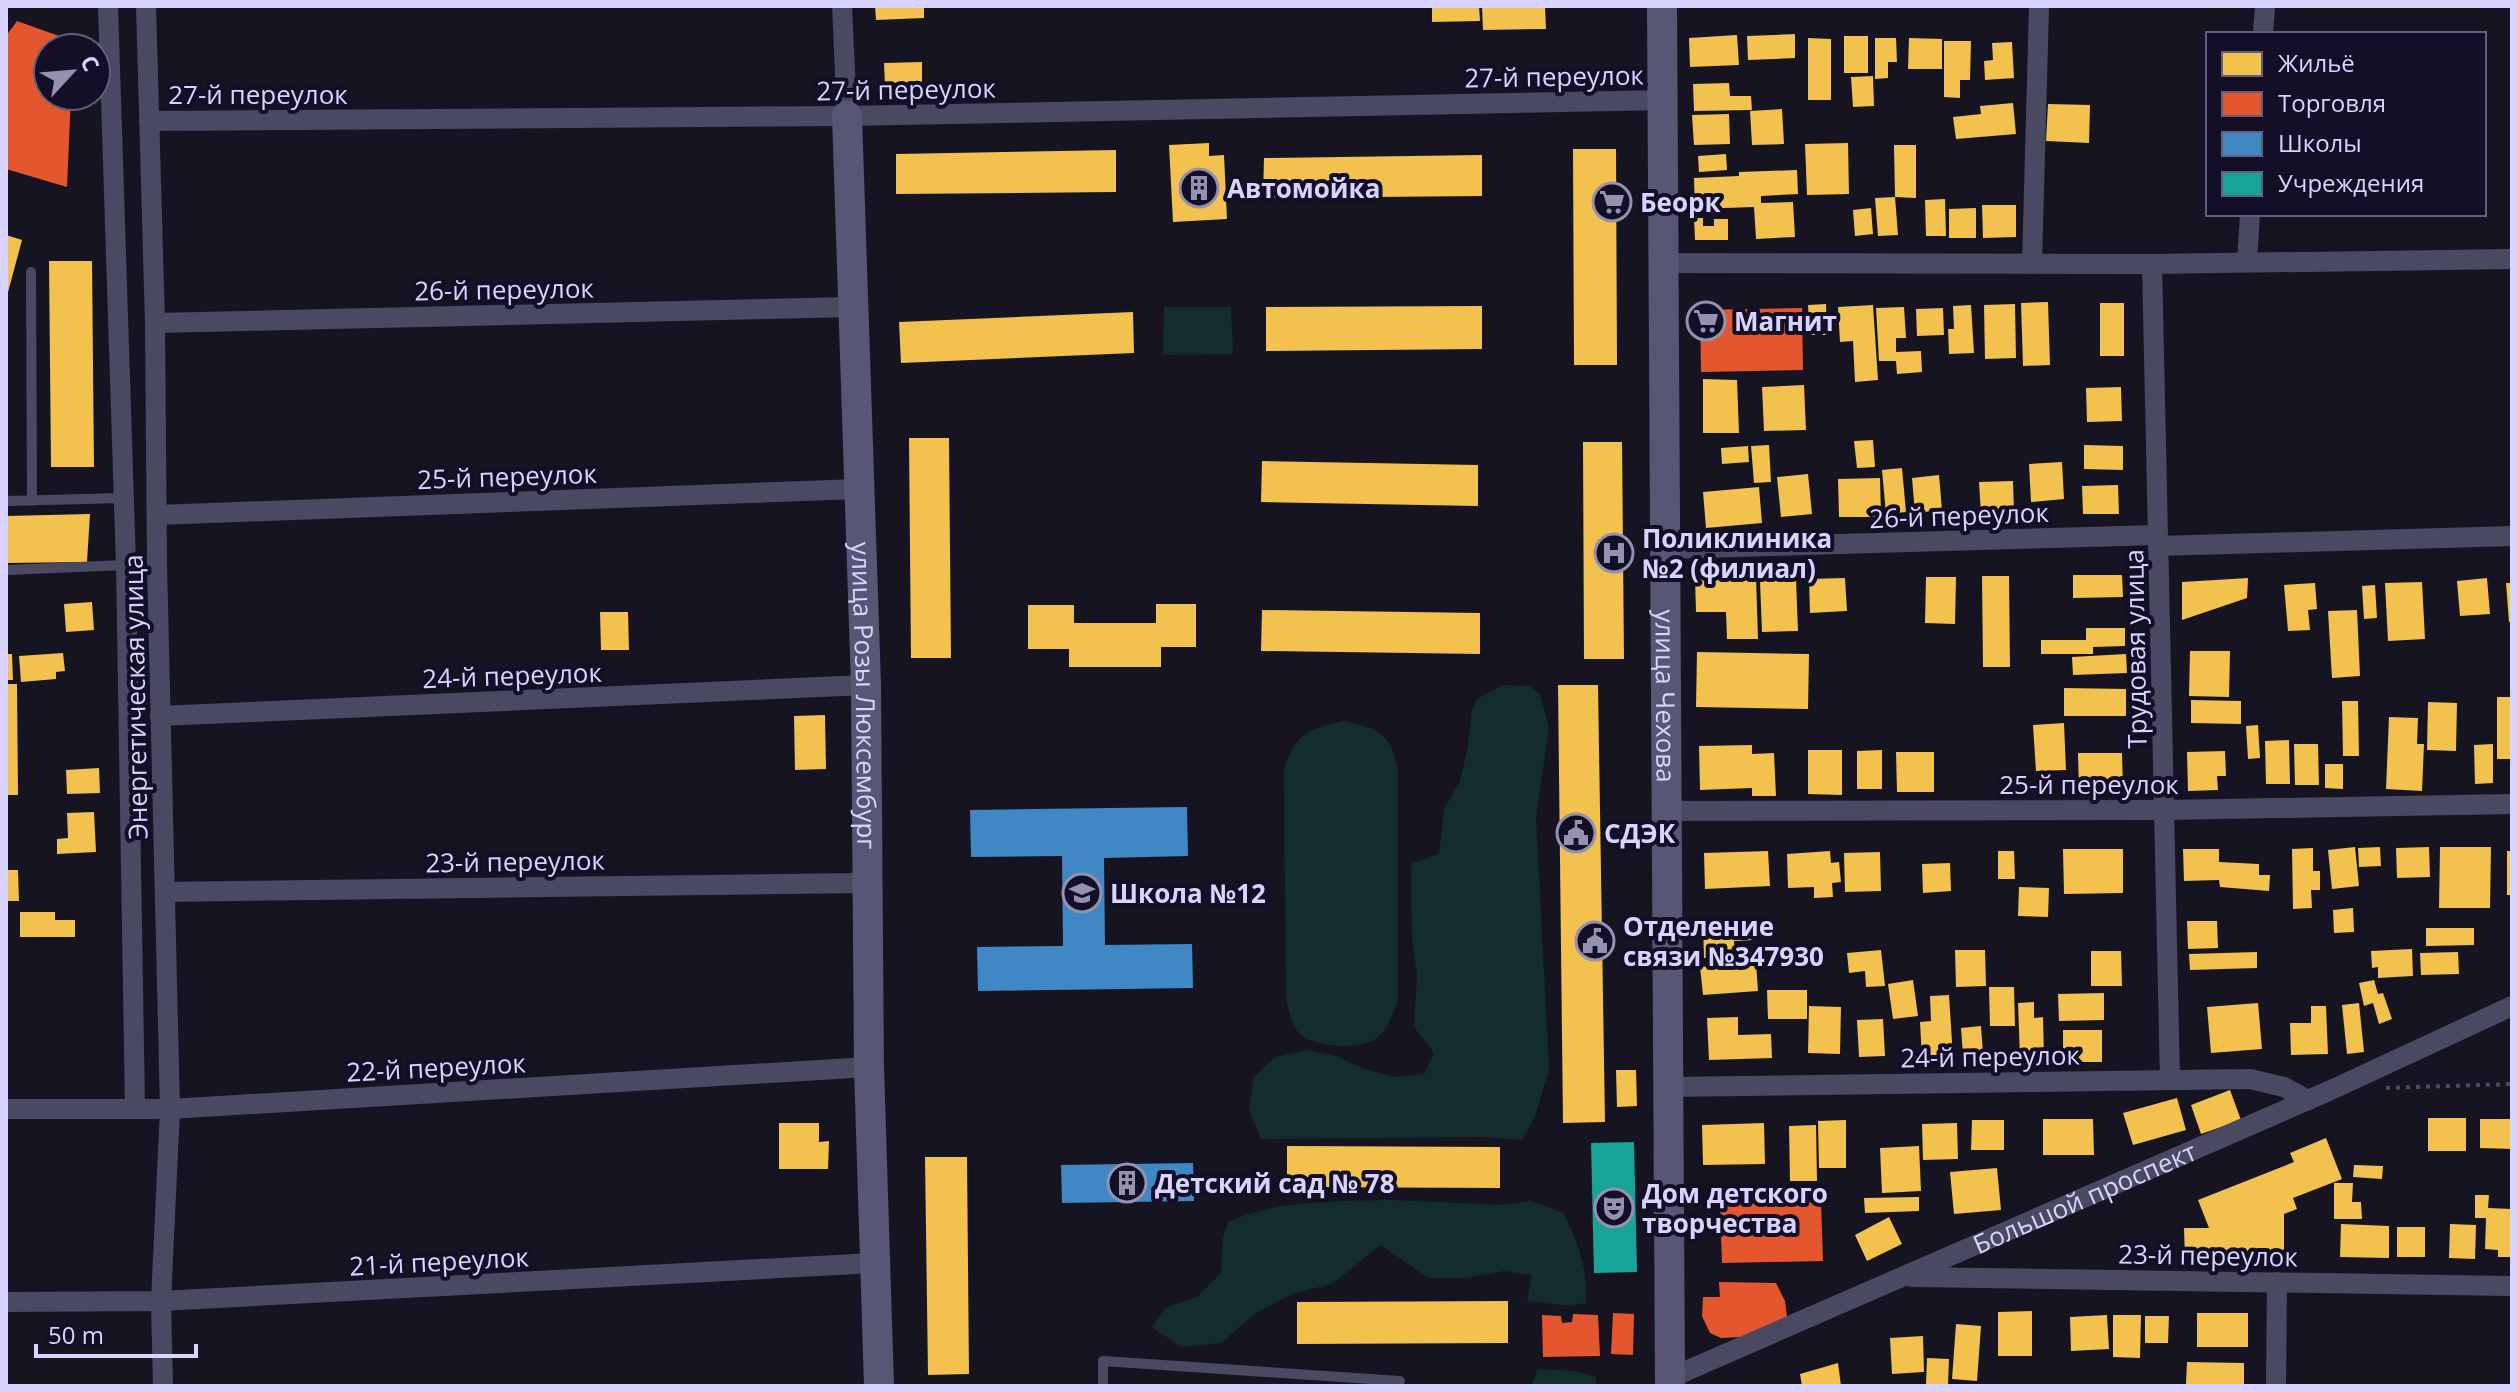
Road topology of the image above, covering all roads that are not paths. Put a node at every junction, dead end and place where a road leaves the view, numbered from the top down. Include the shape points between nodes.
1 (108, 6) edge
2 (146, 6) edge
3 (842, 6) edge
4 (1662, 6) edge
5 (2039, 6) edge
6 (2265, 6) edge
7 (2263, 32) edge
8 (1664, 100) junction
9 (847, 116) junction
10 (149, 121) junction
11 (2250, 216) edge
12 (2512, 259) edge
13 (2247, 262) junction
14 (1664, 263) junction
15 (2032, 264) junction
16 (2152, 264) junction
17 (31, 272) dead end
18 (854, 307) junction
19 (155, 323) junction
20 (859, 489) junction
21 (124, 498) junction
22 (6, 501) edge
23 (32, 501) junction
24 (157, 515) junction
25 (2512, 536) edge
26 (2158, 541) junction
27 (1665, 549) junction
28 (126, 565) junction
29 (6, 570) edge
30 (159, 659) junction
31 (128, 660) junction
32 (866, 685) junction
33 (160, 716) junction
34 (2512, 804) edge
35 (2164, 810) junction
36 (1667, 811) junction
37 (866, 883) junction
38 (165, 892) junction
39 (2512, 1006) edge
40 (869, 1067) junction
41 (2170, 1080) junction
42 (1668, 1087) junction
43 (2308, 1100) junction
44 (6, 1109) edge
45 (135, 1109) junction
46 (170, 1109) junction
47 (874, 1263) junction
48 (1902, 1277) junction
49 (2277, 1282) junction
50 (2512, 1286) edge
51 (161, 1301) junction
52 (6, 1302) edge
53 (1400, 1381) dead end
54 (1665, 1383) edge
55 (163, 1386) edge
56 (879, 1386) edge
57 (1103, 1386) edge
58 (2276, 1386) edge

1 - 21 street
2 - 10 street, Энергетическая улица
3 - 9 street, улица Розы Люксембург
4 - 8 main road, улица Чехова
5 - 15 street
6 - 7 street
8 - 9 street, 27-й переулок
8 - 14 main road, улица Чехова
9 - 10 street, 27-й переулок
9 - 18 main road, улица Розы Люксембург
10 - 19 street, Энергетическая улица
11 - 13 street
12 - 13 street
13 - 16 street
14 - 15 street
14 - 27 main road, улица Чехова
15 - 16 street
16 - 26 street, Трудовая улица
17 - 23 lane
18 - 19 street, 26-й переулок
18 - 20 main road, улица Розы Люксембург
19 - 24 street, Энергетическая улица
20 - 24 street, 25-й переулок
20 - 32 main road, улица Розы Люксембург
21 - 23 lane
21 - 28 street
22 - 23 lane
24 - 30 street, Энергетическая улица
25 - 26 street, 26-й переулок
26 - 27 street, 26-й переулок
26 - 35 street, Трудовая улица
27 - 36 main road, улица Чехова
28 - 29 lane
28 - 31 street
30 - 31 street
30 - 33 street, Энергетическая улица
31 - 45 street
32 - 33 street, 24-й переулок
32 - 37 main road, улица Розы Люксембург
33 - 38 street, Энергетическая улица
34 - 35 street, 25-й переулок
35 - 36 street, 25-й переулок
35 - 41 street, Трудовая улица
36 - 42 main road, улица Чехова
37 - 38 street, 23-й переулок
37 - 40 main road, улица Розы Люксембург
38 - 46 street, Энергетическая улица
39 - 43 street, Большой проспект
40 - 46 street, 22-й переулок
40 - 47 main road, улица Розы Люксембург
41 - 42 street, 24-й переулок
41 - 43 street, 24-й переулок via 2250,1079 2284,1087
42 - 54 main road, улица Чехова
43 - 48 street, Большой проспект
44 - 45 street, 22-й переулок
45 - 46 street, 22-й переулок
46 - 51 street, Энергетическая улица
47 - 51 street, 21-й переулок
47 - 56 main road, улица Розы Люксембург
48 - 49 street, 23-й переулок
48 - 54 street, Большой проспект
49 - 50 street, 23-й переулок
49 - 58 street
51 - 52 street, 21-й переулок
51 - 55 street, Энергетическая улица
53 - 57 lane via 1103,1361

